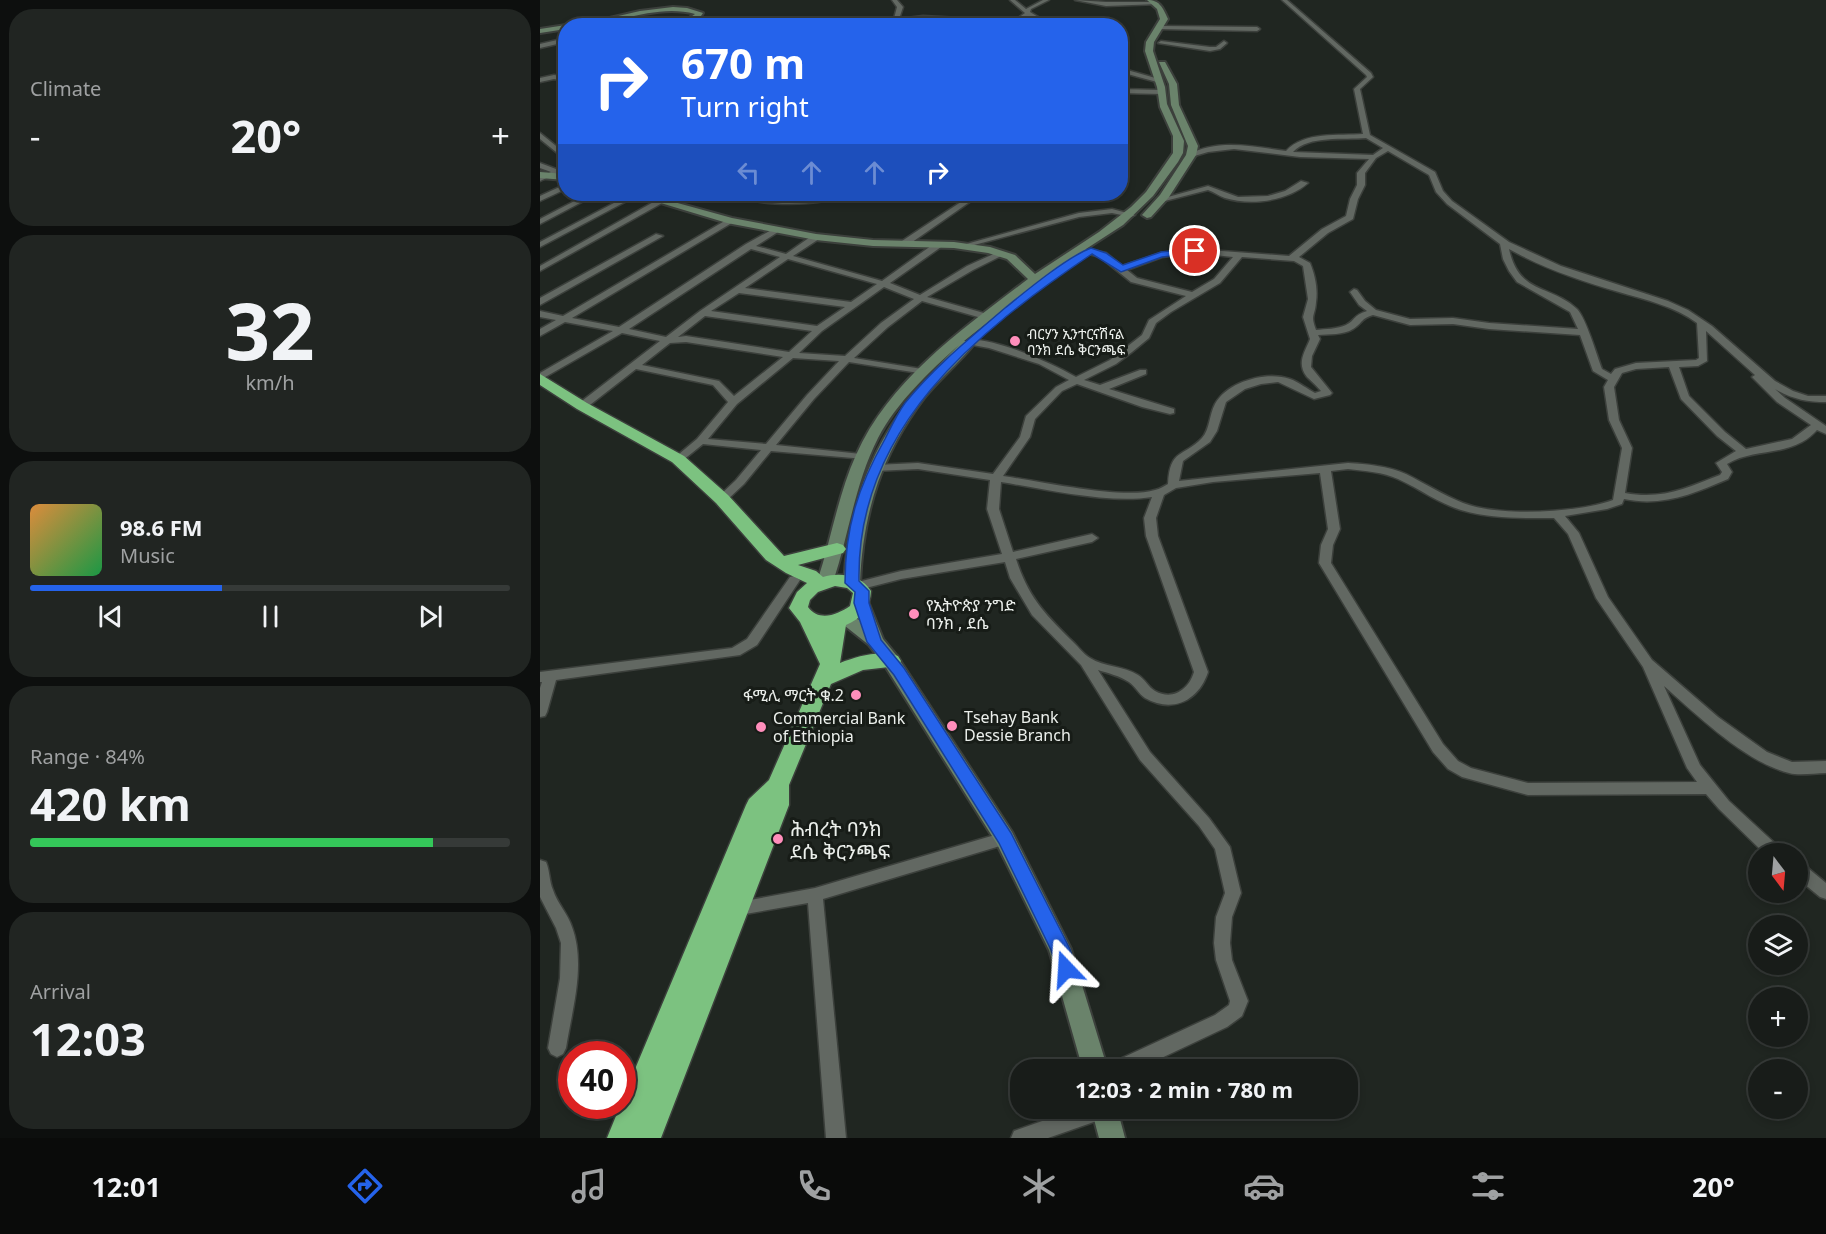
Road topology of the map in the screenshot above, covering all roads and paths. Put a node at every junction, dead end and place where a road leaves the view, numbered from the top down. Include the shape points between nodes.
1 (894, 0) edge
2 (1012, 0) edge
3 (1047, 0) edge
4 (1077, 0) edge
5 (1284, 0) edge
6 (1155, 1) edge
7 (1028, 13) junction
8 (611, 18) edge
9 (696, 18) edge
10 (897, 18) edge
11 (1020, 18) edge
12 (1037, 18) edge
13 (558, 28) edge
14 (1166, 28) junction
15 (1257, 29) dead end
16 (540, 31) edge
17 (558, 42) edge
18 (1224, 43) dead end
19 (1161, 44) junction
20 (540, 46) edge
21 (1128, 72) edge
22 (558, 78) edge
23 (540, 80) edge
24 (1157, 80) junction
25 (1128, 91) edge
26 (1161, 92) junction
27 (1175, 118) junction
28 (540, 135) edge
29 (1371, 140) junction
30 (1387, 149) junction
31 (558, 151) edge
32 (1289, 152) junction
33 (1191, 155) junction
34 (1374, 157) junction
35 (540, 165) edge
36 (551, 176) edge
37 (1304, 183) dead end
38 (558, 190) edge
39 (540, 199) edge
40 (1161, 200) junction
41 (580, 201) edge
42 (623, 201) edge
43 (657, 201) edge
44 (778, 201) edge
45 (806, 201) edge
46 (967, 201) edge
47 (660, 202) junction
48 (1131, 215) junction
49 (732, 221) junction
50 (540, 222) edge
51 (1119, 229) junction
52 (775, 230) junction
53 (659, 236) dead end
54 (816, 237) junction
55 (905, 243) junction
56 (1504, 243) junction
57 (540, 245) edge
58 (938, 245) junction
59 (749, 246) junction
60 (963, 246) junction
61 (1086, 250) junction
62 (1001, 254) junction
63 (1240, 255) junction
64 (786, 257) junction
65 (1294, 257) junction
66 (540, 269) edge
67 (1121, 269) junction
68 (1034, 279) junction
69 (885, 284) junction
70 (738, 290) junction
71 (1354, 292) dead end
72 (1194, 295) junction
73 (920, 298) junction
74 (540, 302) edge
75 (852, 305) junction
76 (1372, 312) junction
77 (540, 314) edge
78 (703, 314) junction
79 (988, 317) junction
80 (563, 319) junction
81 (1701, 323) junction
82 (819, 328) junction
83 (620, 331) junction
84 (1582, 332) junction
85 (540, 333) edge
86 (1313, 333) junction
87 (668, 340) junction
88 (970, 342) junction
89 (791, 356) junction
90 (845, 359) junction
91 (1673, 364) junction
92 (1747, 365) junction
93 (634, 366) junction
94 (922, 372) junction
95 (1143, 372) dead end
96 (540, 377) edge
97 (1613, 379) junction
98 (1075, 380) junction
99 (1099, 389) junction
100 (1826, 399) edge
101 (733, 402) junction
102 (582, 406) junction
103 (1170, 411) dead end
104 (1821, 428) edge
105 (701, 441) junction
106 (769, 447) junction
107 (1742, 451) junction
108 (861, 457) junction
109 (678, 459) junction
110 (1325, 467) junction
111 (875, 468) junction
112 (996, 478) junction
113 (1173, 485) junction
114 (1159, 493) junction
115 (1620, 495) junction
116 (722, 499) junction
117 (1557, 514) junction
118 (1092, 538) dead end
119 (837, 549) junction
120 (1009, 557) junction
121 (803, 578) junction
122 (857, 591) junction
123 (841, 619) junction
124 (808, 620) junction
125 (875, 642) junction
126 (891, 661) junction
127 (1086, 662) junction
128 (1647, 663) junction
129 (825, 673) junction
130 (545, 677) edge
131 (540, 712) edge
132 (1826, 767) edge
133 (1710, 788) junction
134 (1005, 838) junction
135 (1764, 843) edge
136 (540, 867) edge
137 (1808, 878) edge
138 (1826, 892) edge
139 (815, 895) junction
140 (726, 908) junction
141 (557, 1048) dead end
142 (1093, 1059) edge
143 (1139, 1059) edge
144 (1075, 1119) edge
145 (1107, 1119) edge
146 (621, 1138) edge
147 (647, 1138) edge
148 (836, 1138) edge
149 (1021, 1138) edge
150 (1112, 1138) edge

1 - 10 street via 900,8
2 - 7 street
3 - 7 street via 1029,8
4 - 6 street via 1106,4
5 - 29 street via 1369,74 1357,89
6 - 14 street
7 - 11 street
7 - 12 street
8 - 9 street via 648,9 683,8 699,13
13 - 16 street
14 - 15 street
14 - 19 street
14 - 24 street via 1149,47
17 - 20 street
18 - 19 street via 1210,49
19 - 27 street via 1163,68 1173,84
21 - 24 street
22 - 23 street
24 - 26 street
25 - 26 street
26 - 27 street via 1163,106
27 - 33 street via 1191,140
27 - 48 street via 1177,154 1150,196
28 - 31 street
29 - 30 street
29 - 32 street via 1309,141 1296,144
30 - 34 street
30 - 56 street via 1432,174 1437,191 1451,207 1476,220
32 - 33 street via 1227,146
32 - 34 street
33 - 40 street
34 - 65 street via 1361,173 1350,217 1325,231
35 - 36 street
37 - 40 street via 1296,190 1249,199 1227,197 1208,188
38 - 39 street
40 - 51 street via 1145,216
41 - 50 street
42 - 57 street
43 - 47 street
44 - 45 street
46 - 55 street
47 - 49 street
47 - 66 street
48 - 51 street
48 - 60 street via 1112,211 1078,215
49 - 52 street
49 - 80 street
51 - 61 street
52 - 54 street
52 - 59 street
53 - 74 street
54 - 55 street
54 - 64 street
55 - 58 street
56 - 81 street via 1565,270 1670,306
56 - 84 street via 1508,264 1516,278 1532,291 1573,310
58 - 60 street
58 - 69 street
59 - 64 street
59 - 83 street
60 - 62 street
61 - 67 street via 1103,255
61 - 68 street
61 - 88 street
62 - 68 street via 1011,257
62 - 73 street via 958,272
63 - 65 street via 1276,260
63 - 67 street via 1210,251 1170,253
63 - 72 street via 1217,281
64 - 69 street
64 - 70 street
65 - 86 street via 1304,261 1309,271 1313,296 1307,317
67 - 72 street via 1144,284
68 - 79 street
69 - 73 street
69 - 75 street
70 - 75 street
70 - 78 street
71 - 76 street
72 - 98 street via 1152,322 1146,336 1113,362
73 - 79 street
73 - 90 street
75 - 82 street
76 - 84 street via 1410,322 1453,321
76 - 86 street via 1360,316 1346,329
77 - 80 street
78 - 82 street
78 - 87 street
79 - 94 street
80 - 83 street
80 - 85 street
81 - 91 street via 1704,359
81 - 92 street
82 - 89 street
83 - 87 street
83 - 96 street
84 - 97 street via 1598,371
86 - 113 street via 1315,339 1306,366 1327,390 1325,395 1314,396 1286,381 1261,379 1247,384 1222,400 1206,440 1181,457 1173,472
87 - 89 street via 686,339
87 - 93 street
88 - 98 street via 1042,362
88 - 111 street via 909,406
89 - 90 street
89 - 101 street
90 - 94 street
90 - 106 street
91 - 97 street via 1636,366 1618,371
91 - 107 street via 1683,397
92 - 100 street via 1802,398
92 - 104 street via 1781,400
93 - 101 street via 716,383
93 - 102 street
94 - 108 street via 883,418
95 - 99 street
96 - 102 highway
97 - 115 street via 1609,387 1614,420 1627,448
98 - 99 street
98 - 112 street via 1030,418 1025,437
99 - 103 street
101 - 105 street
102 - 109 highway
104 - 107 street via 1795,442
105 - 106 street
105 - 109 street
106 - 108 street
106 - 116 street via 739,485
107 - 115 street via 1721,463 1727,471 1724,477 1666,499 1643,501
108 - 119 street
109 - 116 highway
110 - 113 street
110 - 117 street via 1348,465 1401,476 1463,507 1495,514
110 - 133 street via 1334,529 1325,564 1438,748 1453,765 1481,779 1528,789
111 - 112 street via 918,466
111 - 122 street via 864,494 851,553
112 - 114 street via 1110,495
112 - 120 street via 993,509
113 - 114 street
114 - 127 street via 1150,518 1152,536 1201,672 1199,682 1191,694 1171,700 1151,695 1133,677
115 - 117 street via 1618,502 1607,506
116 - 121 highway via 772,556
117 - 128 street via 1573,533 1602,598
118 - 120 street
119 - 121 street
119 - 121 highway via 810,557
120 - 122 street via 901,575
120 - 127 street via 1036,612
121 - 122 highway via 835,580
121 - 124 highway via 798,608
121 - 130 street via 752,642 735,652
122 - 123 highway
122 - 125 street
123 - 124 highway
123 - 125 street
123 - 129 highway
124 - 129 highway
125 - 126 street
126 - 129 highway via 857,663
126 - 134 street
127 - 143 street via 1145,756 1222,847 1233,893 1224,917 1222,943 1239,1001 1236,1010 1221,1021
128 - 132 street via 1713,722 1762,756 1791,768
128 - 133 street via 1694,768
129 - 140 highway via 778,785 778,805 748,853
130 - 131 street
133 - 135 street
134 - 139 street
134 - 142 street via 1060,949
136 - 141 street via 545,891 569,943 569,978
137 - 138 street
139 - 140 street
139 - 148 street
140 - 146 highway
140 - 147 highway
144 - 149 street
145 - 150 street

